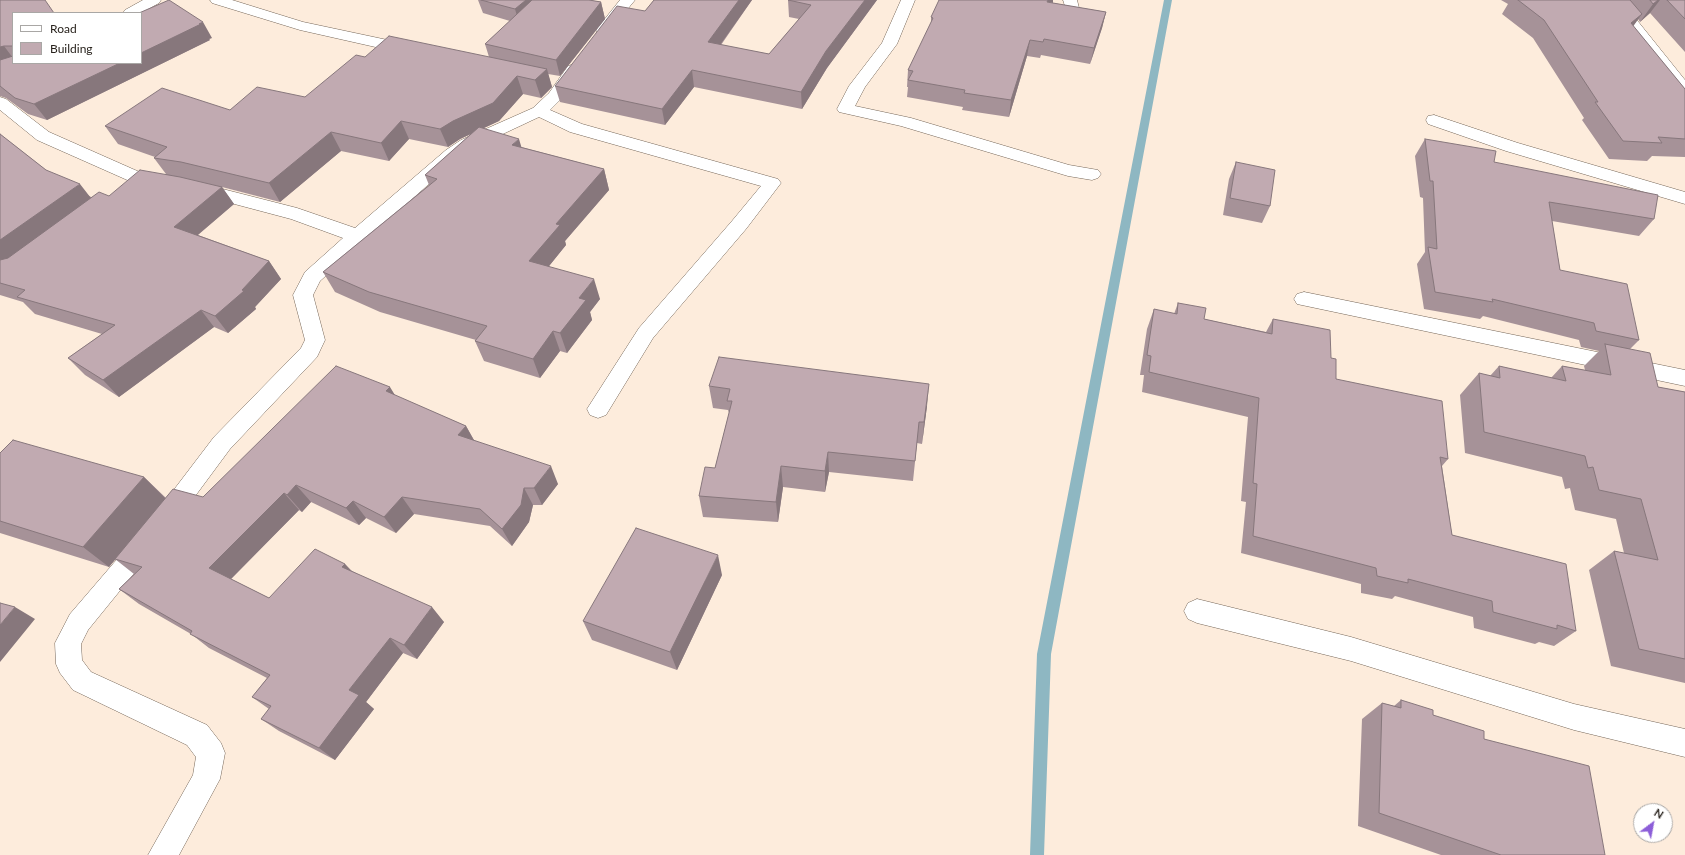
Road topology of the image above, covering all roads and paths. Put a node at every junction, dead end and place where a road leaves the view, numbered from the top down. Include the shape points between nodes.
1 (154, 0) edge
2 (217, 0) edge
3 (628, 0) edge
4 (908, 0) edge
5 (1608, 0) edge
6 (132, 12) edge
7 (428, 54) edge
8 (1685, 91) edge
9 (0, 102) edge
10 (539, 111) junction
11 (1434, 120) dead end
12 (1092, 174) dead end
13 (140, 179) junction
14 (122, 192) edge
15 (1685, 198) edge
16 (357, 236) junction
17 (1304, 299) dead end
18 (1685, 378) edge
19 (598, 409) dead end
20 (1197, 611) dead end
21 (1685, 743) edge
22 (163, 855) edge

1 - 6 street
2 - 7 street via 300,26
3 - 10 street via 590,48 557,81 555,96
4 - 12 street via 889,44 857,86 845,109 905,122 1068,170
5 - 8 street via 1627,17
9 - 13 street via 43,136
10 - 16 street via 467,144 452,154
10 - 19 street via 576,128 772,183 646,333
11 - 15 street via 1512,147
13 - 14 street
13 - 16 street via 182,185 291,213
16 - 22 street via 312,277 303,295 316,340 310,352 222,443 173,510 79,622 68,643 69,664 82,681 198,735 211,754 206,779
17 - 18 street
20 - 21 street via 1351,649 1574,717

